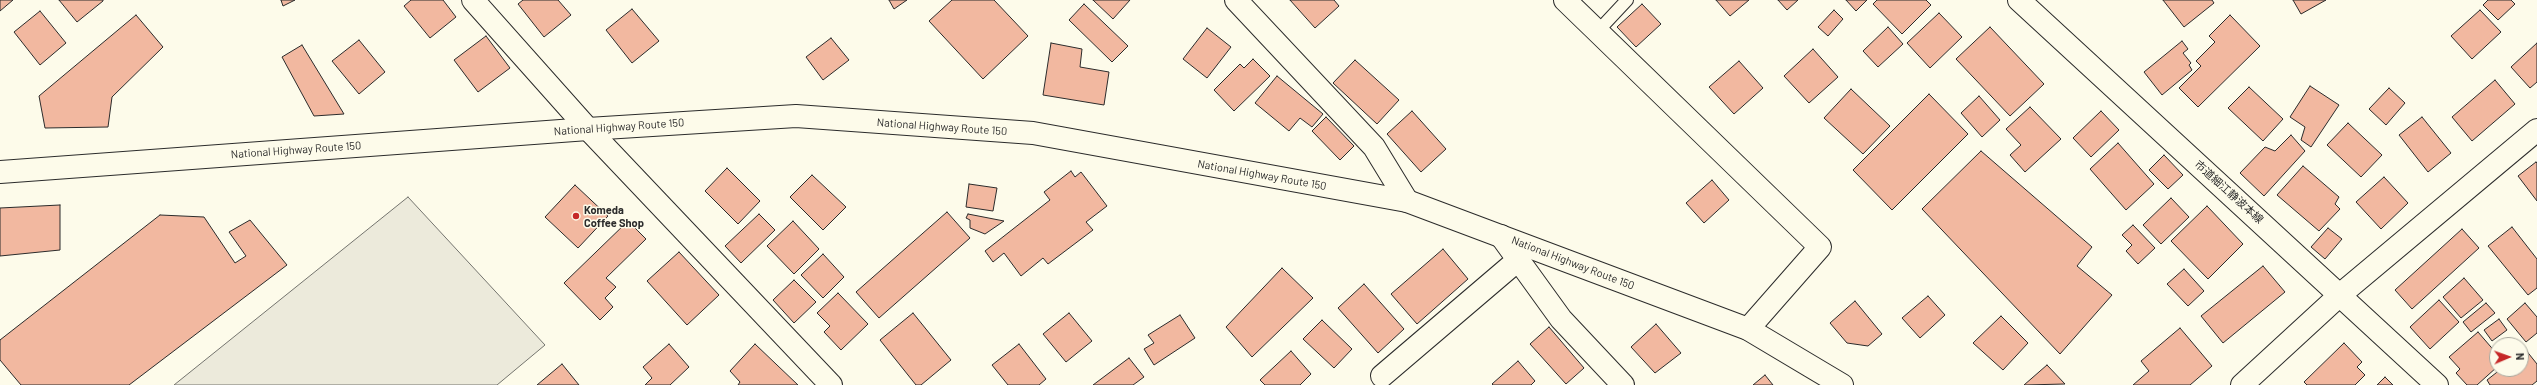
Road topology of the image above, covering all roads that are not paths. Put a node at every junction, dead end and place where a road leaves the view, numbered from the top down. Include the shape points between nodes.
1 (474, 0) edge
2 (1236, 0) edge
3 (1566, 0) edge
4 (1627, 0) edge
5 (2019, 0) edge
6 (1598, 32) junction
7 (588, 129) junction
8 (2537, 130) edge
9 (0, 172) edge
10 (1407, 201) junction
11 (1501, 236) junction
12 (1518, 260) junction
13 (2341, 294) junction
14 (1748, 329) junction
15 (1382, 376) dead end
16 (831, 385) edge
17 (1623, 385) edge
18 (1842, 385) edge
19 (2242, 385) edge
20 (2438, 385) edge

1 - 7 main road
2 - 10 main road via 1374,147
3 - 6 main road
4 - 6 lane
5 - 13 main road, 市道細江静波本線
6 - 14 main road via 1820,247
7 - 9 main road, National Highway Route 150
7 - 10 main road, National Highway Route 150 via 796,116 1033,133
7 - 16 main road
8 - 13 main road
10 - 11 main road, National Highway Route 150
11 - 12 main road
11 - 14 main road, National Highway Route 150
12 - 15 main road
12 - 17 main road via 1561,319
13 - 19 main road
13 - 20 main road, 市道細江静波本線
14 - 18 main road, National Highway Route 150

